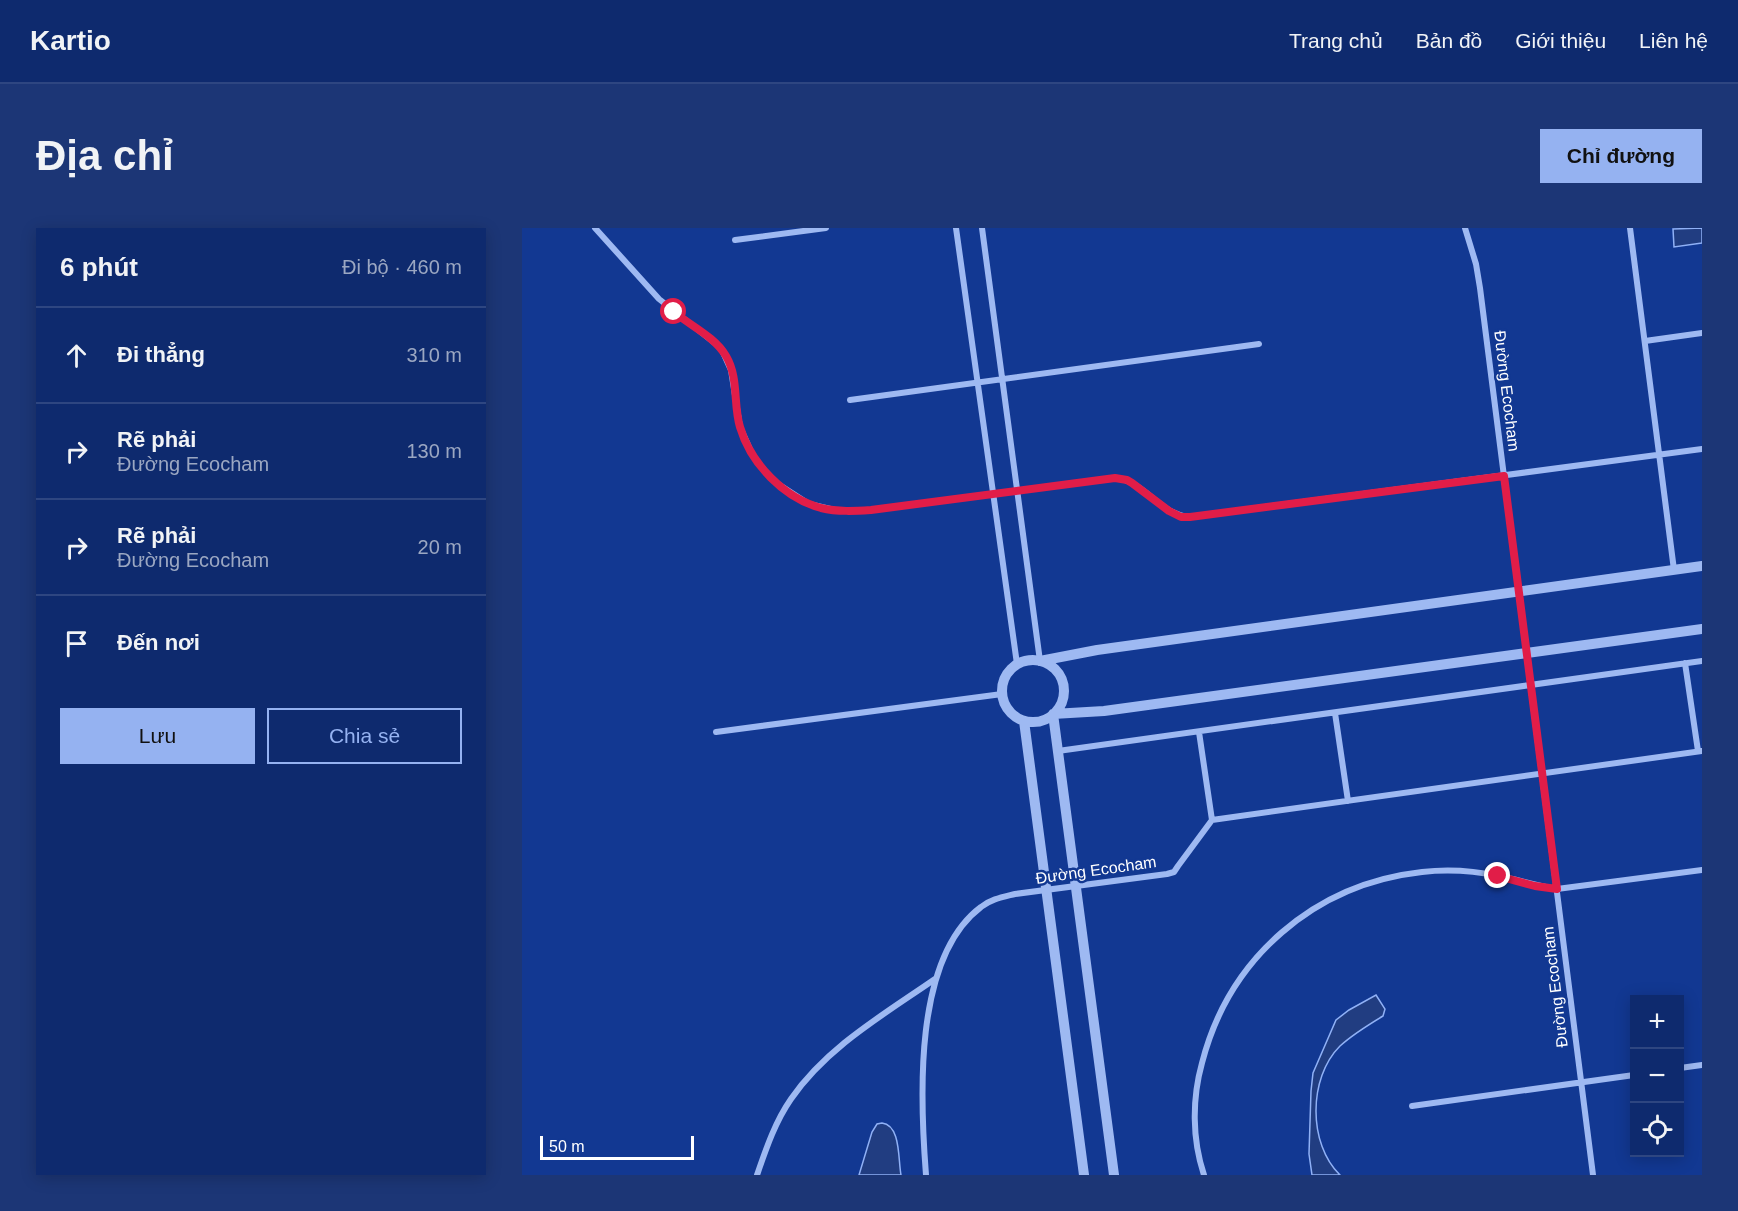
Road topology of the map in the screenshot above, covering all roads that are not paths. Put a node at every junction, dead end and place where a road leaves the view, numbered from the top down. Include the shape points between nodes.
1 (595, 228) edge
2 (826, 228) edge
3 (956, 228) edge
4 (982, 228) edge
5 (1465, 228) edge
6 (1630, 228) edge
7 (735, 240) dead end
8 (1702, 333) edge
9 (1645, 340) junction
10 (1259, 344) dead end
11 (1002, 379) junction
12 (977, 382) junction
13 (850, 400) dead end
14 (1702, 449) edge
15 (1659, 455) junction
16 (1504, 476) junction
17 (1018, 491) junction
18 (993, 494) junction
19 (1702, 566) edge
20 (1674, 570) junction
21 (1519, 592) junction
22 (1702, 629) edge
23 (1527, 653) junction
24 (1040, 661) junction
25 (1702, 661) edge
26 (1685, 663) junction
27 (1017, 664) junction
28 (1531, 686) junction
29 (1002, 694) junction
30 (1335, 713) junction
31 (1053, 714) junction
32 (1024, 721) junction
33 (716, 732) dead end
34 (1199, 732) junction
35 (1058, 751) junction
36 (1700, 751) edge
37 (1542, 773) junction
38 (1348, 801) junction
39 (1212, 820) junction
40 (1702, 870) edge
41 (1076, 887) junction
42 (1557, 889) junction
43 (1047, 890) junction
44 (936, 979) junction
45 (1702, 1065) edge
46 (1684, 1067) edge
47 (1630, 1076) edge
48 (1580, 1082) junction
49 (1412, 1106) dead end
50 (757, 1175) edge
51 (926, 1175) edge
52 (1084, 1175) edge
53 (1114, 1175) edge
54 (1204, 1175) edge
55 (1593, 1175) edge

1 - 18 street via 659,299 721,348 732,370 745,441 765,471 793,494 823,508 856,511
2 - 7 street
3 - 12 street
4 - 11 street
5 - 16 street, Đường Ecocham via 1480,288
6 - 9 street
8 - 9 street
9 - 15 street
10 - 11 street
11 - 12 street
11 - 17 street
12 - 13 street
12 - 18 street
14 - 15 street
15 - 16 street
15 - 20 street
16 - 17 street via 1190,517 1174,514 1122,479
16 - 21 street, Đường Ecocham
17 - 18 street
17 - 24 street
18 - 27 street
19 - 20 street
20 - 21 street
21 - 23 street, Đường Ecocham
21 - 24 street
22 - 23 street
23 - 28 street, Đường Ecocham
23 - 31 street via 1104,711
24 - 27 street
24 - 31 street via 1052,667 1062,682 1062,700
25 - 26 street
26 - 28 street
26 - 36 street
27 - 29 street via 1004,679
28 - 30 street
28 - 37 street, Đường Ecocham
29 - 32 street via 1010,711
29 - 33 street
30 - 34 street
30 - 38 street
31 - 32 street via 1041,721
31 - 35 street
32 - 43 street
34 - 35 street
34 - 39 street
35 - 41 street
36 - 37 street
37 - 38 street
37 - 42 street, Đường Ecocham
38 - 39 street
39 - 41 street, Đường Ecocham via 1174,872
40 - 42 street
41 - 43 street, Đường Ecocham
41 - 53 street
42 - 48 street, Đường Ecocham
42 - 54 street via 1470,872 1423,872 1383,879 1344,892 1308,912 1276,937 1248,967 1225,1001 1208,1038 1198,1077 1194,1118
43 - 44 street, Đường Ecocham via 1002,897 982,906 957,934
43 - 52 street
44 - 50 street via 854,1035 808,1076 775,1128
44 - 51 street, Đường Ecocham via 923,1068
45 - 46 street
47 - 48 street
48 - 49 street
48 - 55 street, Đường Ecocham

